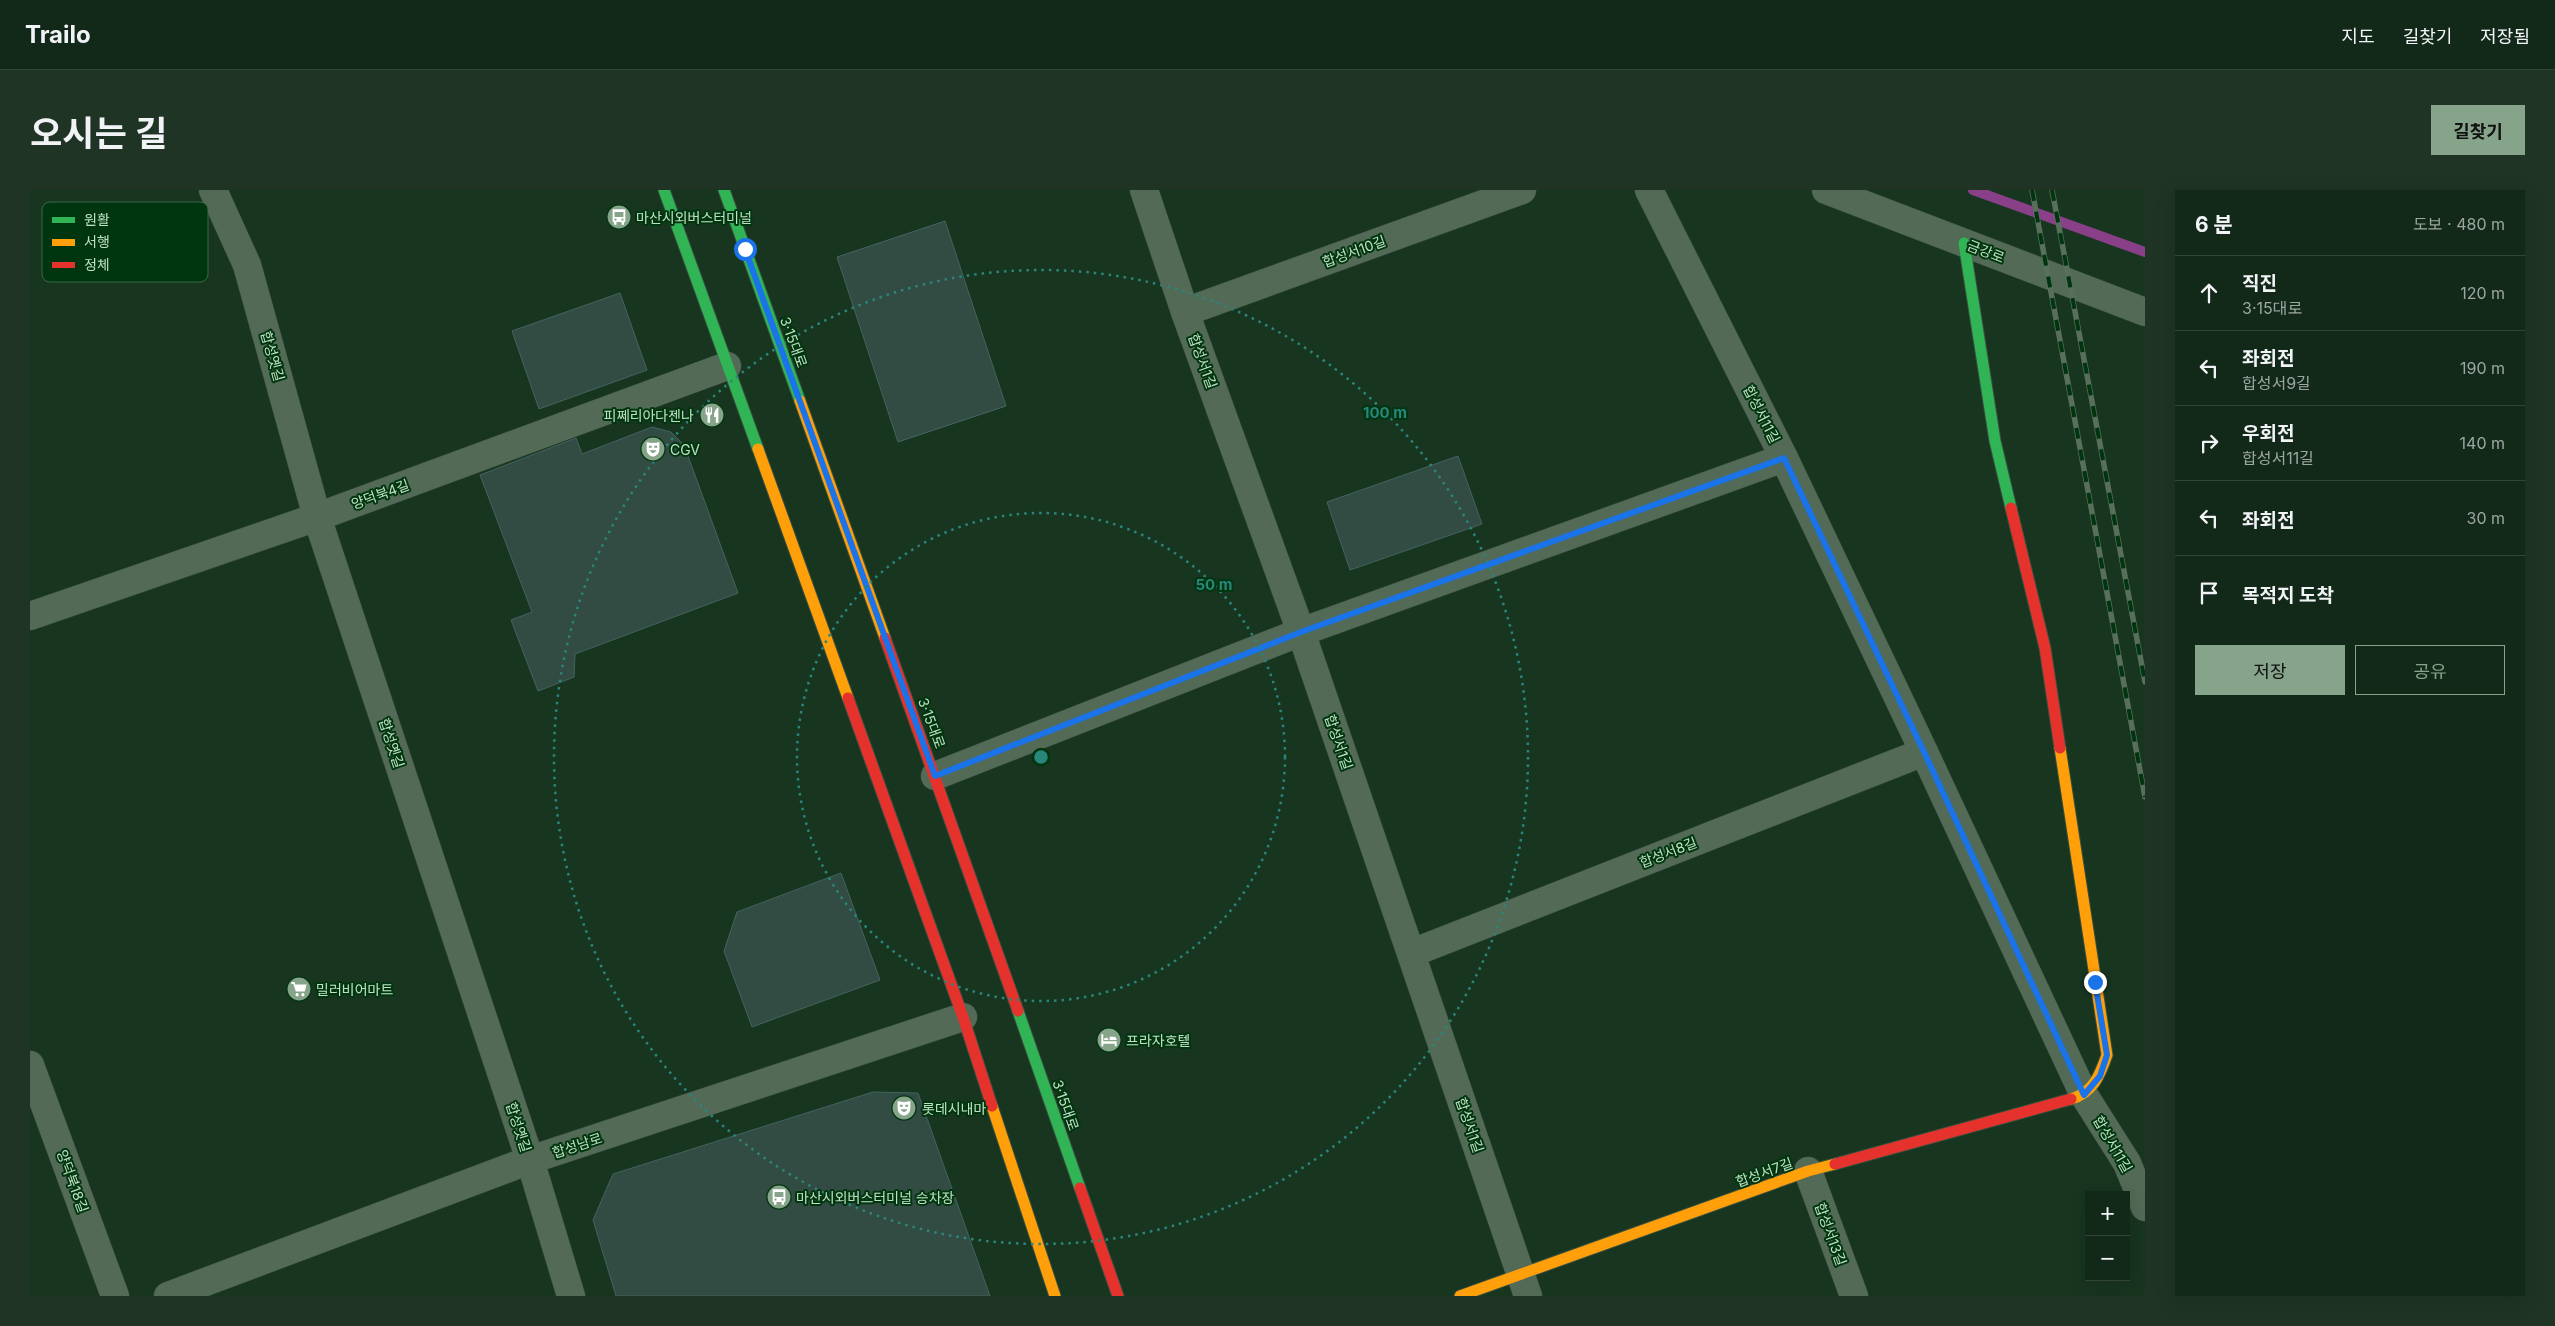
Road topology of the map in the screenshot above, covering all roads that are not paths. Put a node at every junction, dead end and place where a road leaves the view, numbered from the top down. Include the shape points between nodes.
1 (213, 190) edge
2 (664, 190) edge
3 (724, 190) edge
4 (1144, 190) edge
5 (1522, 190) edge
6 (1649, 190) edge
7 (1826, 190) edge
8 (1964, 243) junction
9 (1185, 312) junction
10 (2145, 312) edge
11 (727, 366) junction
12 (1784, 458) junction
13 (318, 517) junction
14 (30, 616) edge
15 (1301, 632) junction
16 (1924, 752) junction
17 (935, 776) junction
18 (1412, 953) junction
19 (962, 1017) junction
20 (30, 1065) edge
21 (2084, 1095) junction
22 (530, 1160) junction
23 (1808, 1171) junction
24 (2145, 1207) edge
25 (1524, 1286) edge
26 (116, 1296) edge
27 (168, 1296) edge
28 (571, 1296) edge
29 (1055, 1296) edge
30 (1118, 1296) edge
31 (1460, 1296) edge
32 (1854, 1296) edge

1 - 13 street, 합성옛길 via 247,265
2 - 11 main road
3 - 17 main road, 3·15대로
4 - 9 street, 합성서1길
5 - 9 street, 합성서10길
6 - 12 street, 합성서11길
7 - 8 street, 금강로
8 - 10 street, 금강로
8 - 21 main road via 1995,441 2045,648 2107,1055 2100,1076
9 - 15 street, 합성서1길
11 - 13 street, 양덕북4길
11 - 19 main road
12 - 15 street
12 - 16 street, 합성서11길
13 - 14 street, 양덕북4길
13 - 22 street, 합성옛길
15 - 17 street
15 - 18 street, 합성서1길
16 - 18 street, 합성서8길
16 - 21 street, 합성서11길
17 - 30 main road, 3·15대로
18 - 25 street, 합성서1길
19 - 22 street, 합성남로
19 - 29 main road
20 - 26 street, 양덕북18길
21 - 23 main road, 합성서7길
21 - 24 street, 합성서11길 via 2126,1163
22 - 27 street, 합성남로
22 - 28 street, 합성옛길
23 - 25 main road, 합성서7길
23 - 32 street, 합성서13길
25 - 31 main road, 합성서7길

